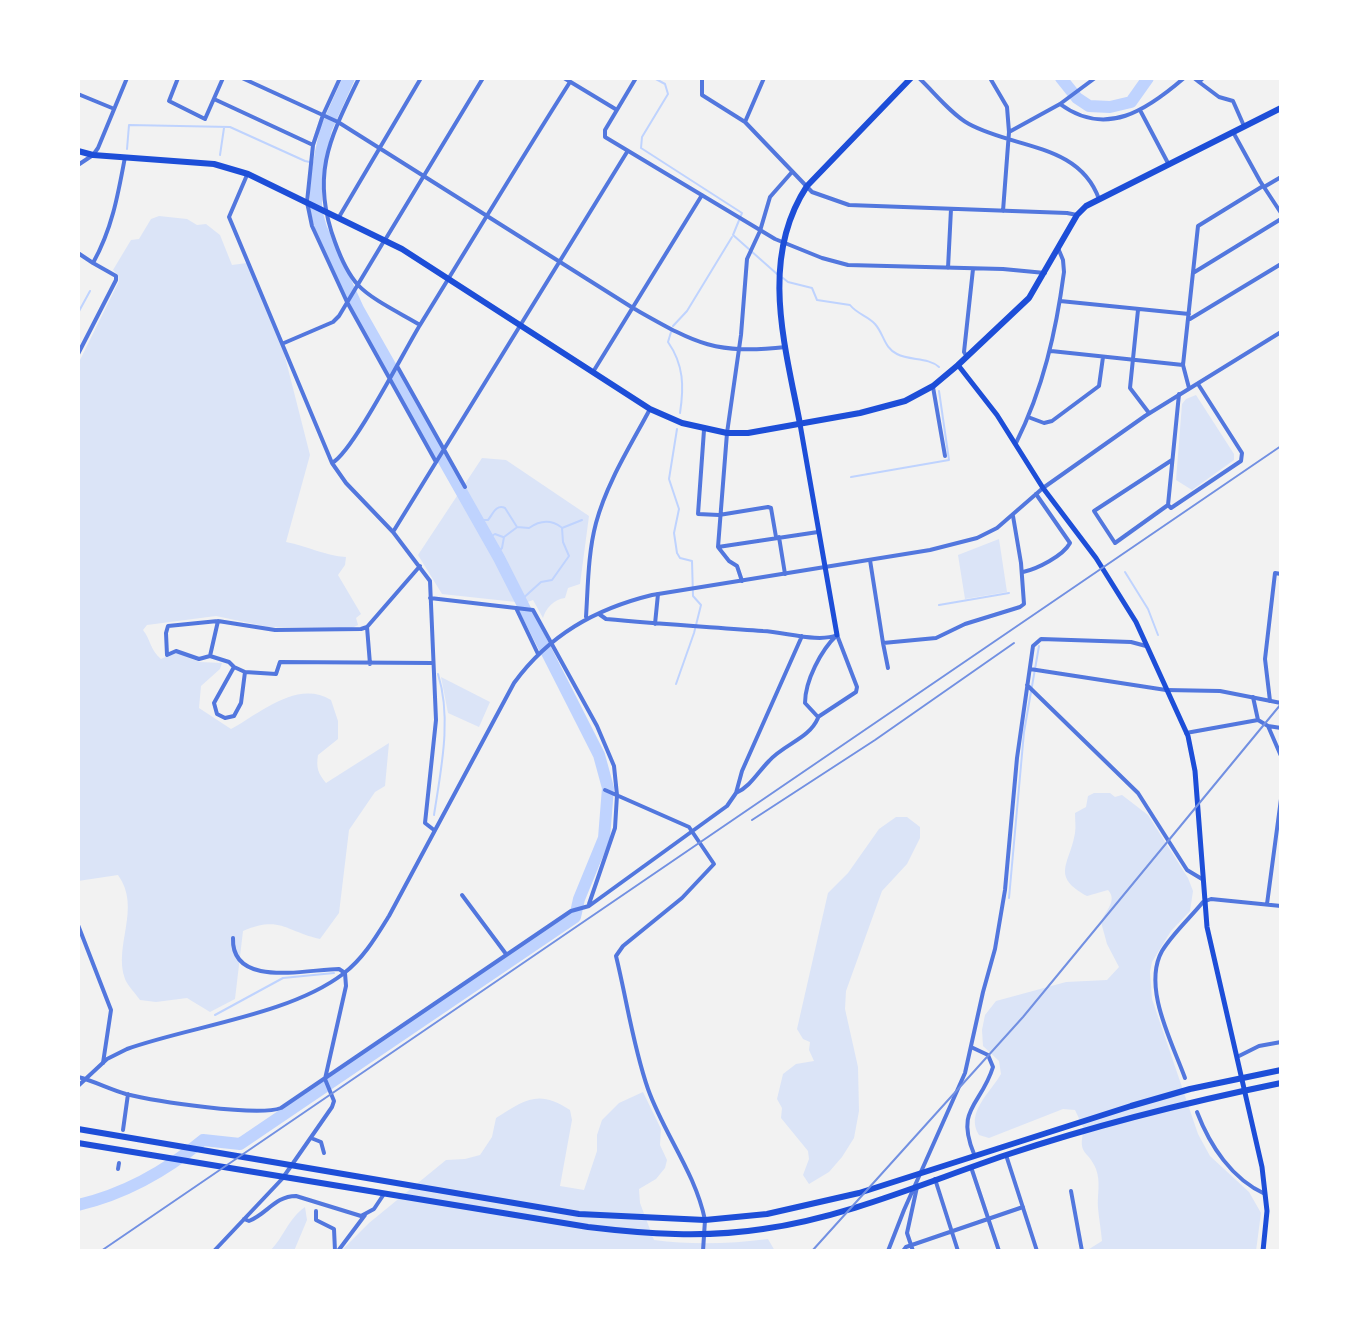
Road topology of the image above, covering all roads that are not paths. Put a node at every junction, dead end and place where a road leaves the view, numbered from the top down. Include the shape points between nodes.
1 (127, 78) edge
2 (178, 78) edge
3 (223, 78) edge
4 (242, 78) edge
5 (340, 78) edge
6 (359, 78) edge
7 (421, 78) edge
8 (483, 78) edge
9 (564, 78) edge
10 (636, 78) edge
11 (702, 78) edge
12 (764, 78) edge
13 (911, 78) edge
14 (919, 78) edge
15 (990, 78) edge
16 (1095, 78) edge
17 (1184, 78) edge
18 (1194, 78) edge
19 (1201, 80) edge
20 (570, 82) junction
21 (78, 94) edge
22 (214, 99) junction
23 (1061, 103) junction
24 (112, 108) junction
25 (1281, 108) edge
26 (617, 111) junction
27 (1141, 112) junction
28 (324, 115) junction
29 (336, 121) junction
30 (745, 122) junction
31 (1244, 126) junction
32 (1009, 132) junction
33 (1233, 132) junction
34 (1008, 140) junction
35 (313, 145) junction
36 (379, 149) junction
37 (78, 151) edge
38 (627, 152) junction
39 (93, 155) junction
40 (125, 157) junction
41 (78, 165) edge
42 (1169, 165) junction
43 (792, 172) junction
44 (248, 174) junction
45 (424, 176) junction
46 (1281, 177) edge
47 (807, 186) junction
48 (1264, 186) junction
49 (702, 195) junction
50 (1099, 199) junction
51 (308, 202) junction
52 (951, 209) junction
53 (322, 210) junction
54 (1003, 211) junction
55 (1281, 213) edge
56 (1077, 215) junction
57 (489, 216) junction
58 (339, 218) junction
59 (1281, 219) edge
60 (760, 231) junction
61 (385, 240) junction
62 (784, 242) junction
63 (1058, 248) junction
64 (78, 253) edge
65 (562, 262) junction
66 (93, 263) junction
67 (1281, 264) edge
68 (948, 268) junction
69 (973, 269) junction
70 (1045, 273) junction
71 (1193, 273) junction
72 (449, 280) junction
73 (357, 288) junction
74 (348, 301) junction
75 (1060, 301) junction
76 (633, 308) junction
77 (1138, 310) junction
78 (1189, 317) junction
79 (420, 325) junction
80 (522, 326) junction
81 (1281, 332) edge
82 (284, 343) junction
83 (786, 347) junction
84 (739, 351) junction
85 (1051, 351) junction
86 (78, 354) edge
87 (1103, 357) junction
88 (967, 358) junction
89 (1133, 360) junction
90 (958, 365) junction
91 (1183, 365) junction
92 (397, 366) junction
93 (593, 372) junction
94 (391, 377) junction
95 (1197, 383) junction
96 (933, 386) junction
97 (1189, 388) junction
98 (1179, 394) junction
99 (650, 409) junction
100 (1149, 413) junction
101 (1028, 417) junction
102 (800, 424) junction
103 (704, 430) junction
104 (727, 433) junction
105 (1016, 443) junction
106 (445, 451) junction
107 (945, 456) dead end
108 (1172, 460) junction
109 (437, 461) junction
110 (332, 463) junction
111 (465, 487) dead end
112 (1043, 488) junction
113 (1036, 494) junction
114 (1168, 505) junction
115 (719, 515) junction
116 (1013, 516) junction
117 (819, 531) junction
118 (393, 532) junction
119 (778, 537) junction
120 (718, 547) junction
121 (870, 560) junction
122 (420, 566) junction
123 (825, 568) junction
124 (1023, 572) junction
125 (785, 574) junction
126 (1281, 574) edge
127 (742, 581) junction
128 (658, 594) junction
129 (430, 598) junction
130 (517, 608) junction
131 (597, 612) junction
132 (586, 618) junction
133 (218, 621) junction
134 (655, 624) junction
135 (367, 627) junction
136 (837, 635) junction
137 (802, 636) junction
138 (552, 641) junction
139 (883, 643) junction
140 (1146, 646) junction
141 (539, 653) junction
142 (210, 656) junction
143 (432, 663) junction
144 (370, 664) junction
145 (234, 667) junction
146 (888, 668) dead end
147 (1030, 669) junction
148 (245, 672) junction
149 (1027, 685) junction
150 (1166, 690) junction
151 (1253, 697) junction
152 (1270, 701) junction
153 (1281, 703) edge
154 (818, 717) junction
155 (1258, 720) junction
156 (1268, 726) junction
157 (1281, 728) edge
158 (1186, 733) junction
159 (1281, 756) edge
160 (605, 790) dead end
161 (736, 793) junction
162 (617, 795) junction
163 (1281, 799) edge
164 (434, 830) junction
165 (693, 832) junction
166 (1202, 879) junction
167 (462, 895) dead end
168 (1203, 902) junction
169 (1267, 904) junction
170 (587, 906) junction
171 (1281, 906) edge
172 (78, 925) edge
173 (233, 938) dead end
174 (506, 954) junction
175 (345, 973) junction
176 (1281, 1042) edge
177 (971, 1047) junction
178 (1237, 1057) junction
179 (103, 1063) junction
180 (1281, 1070) edge
181 (1243, 1077) junction
182 (81, 1078) edge
183 (1185, 1078) dead end
184 (326, 1083) junction
185 (1281, 1083) edge
186 (78, 1086) edge
187 (1245, 1090) junction
188 (128, 1094) junction
189 (1197, 1112) dead end
190 (78, 1129) edge
191 (123, 1130) dead end
192 (311, 1138) junction
193 (78, 1143) edge
194 (324, 1153) dead end
195 (974, 1154) junction
196 (1006, 1155) junction
197 (971, 1167) junction
198 (939, 1178) junction
199 (917, 1184) junction
200 (1071, 1191) dead end
201 (384, 1194) junction
202 (1265, 1194) junction
203 (1023, 1207) junction
204 (316, 1211) dead end
205 (365, 1215) junction
206 (244, 1219) junction
207 (988, 1219) junction
208 (705, 1220) junction
209 (952, 1233) junction
210 (705, 1234) junction
211 (911, 1248) edge
212 (214, 1251) edge
213 (337, 1251) edge
214 (703, 1251) edge
215 (888, 1251) edge
216 (903, 1251) edge
217 (958, 1251) edge
218 (999, 1251) edge
219 (1037, 1251) edge
220 (1082, 1251) edge
221 (1263, 1251) edge

1 - 24 street
2 - 22 street via 169,101 205,119
3 - 22 street
4 - 28 street
5 - 28 street
6 - 29 street
7 - 36 street
8 - 45 street
9 - 20 street
10 - 26 street
11 - 30 street via 702,95
12 - 30 street
13 - 47 main road
14 - 34 street via 967,123
15 - 32 street via 1007,107
16 - 23 street
17 - 27 street
18 - 19 street
19 - 31 street via 1219,97 1233,101
20 - 26 street
20 - 57 street
21 - 24 street
22 - 35 street
23 - 27 street via 1091,119
23 - 32 street
24 - 39 street
25 - 31 main road
26 - 38 street via 604,136
27 - 42 street
28 - 29 street
28 - 35 street
29 - 36 street
29 - 53 street via 324,168
30 - 43 street
31 - 33 main road
32 - 34 street
33 - 42 main road
33 - 48 street
34 - 50 street via 1070,160
34 - 54 street
35 - 51 street
36 - 45 street
36 - 58 street
37 - 39 main road
38 - 49 street
38 - 65 street
39 - 40 main road
39 - 41 street
40 - 44 main road via 214,164
40 - 66 street via 115,212
42 - 50 main road
43 - 47 street
43 - 60 street via 770,197
44 - 51 main road
44 - 82 street via 229,217
45 - 57 street
45 - 61 street
46 - 48 street
47 - 52 street via 849,205
47 - 62 main road
48 - 55 street
48 - 71 street via 1200,223
49 - 60 street
49 - 76 street
50 - 56 main road
51 - 53 main road
51 - 74 street via 312,226
52 - 54 street
52 - 68 street
53 - 58 main road
53 - 73 street
54 - 56 street
56 - 63 main road
57 - 65 street
57 - 72 street
58 - 61 main road
59 - 71 street
60 - 62 street
60 - 84 street via 747,259
61 - 72 main road
61 - 73 street
62 - 68 street via 848,265
62 - 83 main road via 778,298
63 - 70 main road
63 - 75 street via 1063,260
64 - 66 street
65 - 76 street
65 - 80 street
66 - 86 street via 117,277
67 - 78 street
68 - 69 street
69 - 70 street
69 - 88 street
70 - 88 main road via 1021,306
71 - 78 street
72 - 79 street
72 - 80 main road
73 - 74 street
73 - 79 street
74 - 82 street via 333,322
74 - 94 street
75 - 77 street
75 - 85 street
76 - 84 street via 694,341
76 - 93 street
77 - 78 street
77 - 89 street
78 - 91 street
79 - 92 street
80 - 93 main road
80 - 106 street
81 - 95 street
82 - 110 street
83 - 84 street
83 - 102 main road
84 - 104 street
85 - 87 street
85 - 101 street
87 - 89 street
87 - 101 street via 1099,386 1052,421
88 - 90 main road
89 - 91 street
89 - 100 street via 1130,388
90 - 96 main road
90 - 105 main road
91 - 97 street
92 - 94 street
92 - 106 street
93 - 99 main road
94 - 109 street
94 - 110 street
95 - 97 street
95 - 114 street via 1242,453 1241,461 1171,508
96 - 102 main road via 905,401
96 - 107 street
97 - 98 street
98 - 100 street
98 - 108 street
99 - 103 main road
99 - 132 street via 599,513
100 - 112 street
101 - 105 street
102 - 104 main road
102 - 117 main road
103 - 104 main road
103 - 115 street via 698,514
104 - 115 street
105 - 112 main road
106 - 109 street
106 - 111 street
108 - 114 street
108 - 114 street via 1094,511 1115,543
109 - 118 street
110 - 118 street
112 - 113 street
112 - 140 main road via 1096,558
113 - 116 street
113 - 124 street via 1069,545
115 - 119 street via 771,508
115 - 120 street
116 - 121 street via 960,544
116 - 124 street
117 - 119 street
117 - 123 main road
118 - 122 street
119 - 120 street
119 - 125 street
120 - 127 street via 737,566
121 - 123 street
121 - 139 street
122 - 129 street via 430,581
122 - 135 street
123 - 125 street
123 - 136 main road
124 - 139 street via 1026,599 1020,607 931,640
125 - 127 street
126 - 152 street via 1275,573 1265,659
127 - 128 street
128 - 131 street
128 - 134 street
129 - 130 street
129 - 143 street
130 - 138 street via 533,610
130 - 141 street
131 - 132 street
131 - 134 street via 606,619
132 - 138 street
133 - 135 street via 275,630
133 - 142 street
133 - 142 street via 166,628 167,655 176,651 199,659
134 - 137 street
135 - 144 street
136 - 137 street via 827,640
136 - 154 street via 824,650 806,693 805,703
136 - 154 street via 856,692
137 - 161 street
138 - 141 street
138 - 162 street via 609,752
139 - 146 street
140 - 147 street via 1041,639 1033,646
140 - 150 main road
141 - 164 street via 492,719
142 - 145 street
143 - 144 street
143 - 164 street via 436,720 425,823
144 - 148 street via 280,662 276,674
145 - 148 street
145 - 148 street via 214,703 221,717 234,716 240,708
147 - 149 street
147 - 150 street
149 - 166 street via 1138,793 1187,870
149 - 177 street via 1005,890
150 - 151 street
150 - 158 main road
151 - 152 street
151 - 155 street
152 - 153 street
154 - 161 street via 813,730 771,758
155 - 156 street
155 - 158 street
156 - 157 street
156 - 159 street
158 - 166 main road via 1195,771
160 - 162 street
161 - 165 street
162 - 165 street
162 - 170 street via 615,828
163 - 169 street
164 - 175 street via 379,933
165 - 170 street
165 - 208 street via 714,864 616,956 639,1063 701,1197
166 - 168 main road
167 - 174 street
168 - 169 street
168 - 178 main road
168 - 183 street via 1167,943 1154,975
169 - 171 street
170 - 174 street
172 - 179 street via 111,1010
173 - 175 street via 232,950 259,972
174 - 184 street via 366,1048
175 - 179 street via 284,1004 146,1042
175 - 184 street
176 - 178 street
177 - 195 street via 988,1055 993,1067 969,1111 967,1137
177 - 199 street via 960,1086
178 - 181 main road
179 - 182 street
180 - 181 main road
181 - 187 main road
181 - 195 main road
182 - 186 street
182 - 188 street
184 - 188 street via 267,1112
184 - 192 street via 334,1101
185 - 187 main road
187 - 196 main road via 1101,1125
187 - 202 main road
188 - 191 street
189 - 202 street via 1215,1150
190 - 208 main road via 579,1214
192 - 194 street via 321,1142
192 - 206 street
193 - 201 main road
195 - 208 main road via 859,1193 785,1211
196 - 197 main road
196 - 203 street
197 - 198 main road
197 - 207 street
198 - 209 street
198 - 210 main road via 807,1220
199 - 211 street via 907,1233
199 - 215 street
200 - 220 street
201 - 205 street
201 - 210 main road via 635,1233
202 - 221 main road
203 - 207 street
203 - 219 street
204 - 213 street via 316,1220 334,1229
205 - 206 street via 352,1216 287,1196 254,1219
205 - 213 street
206 - 212 street
207 - 209 street
207 - 218 street
208 - 210 street
209 - 211 street
209 - 217 street
210 - 214 street
211 - 216 street

